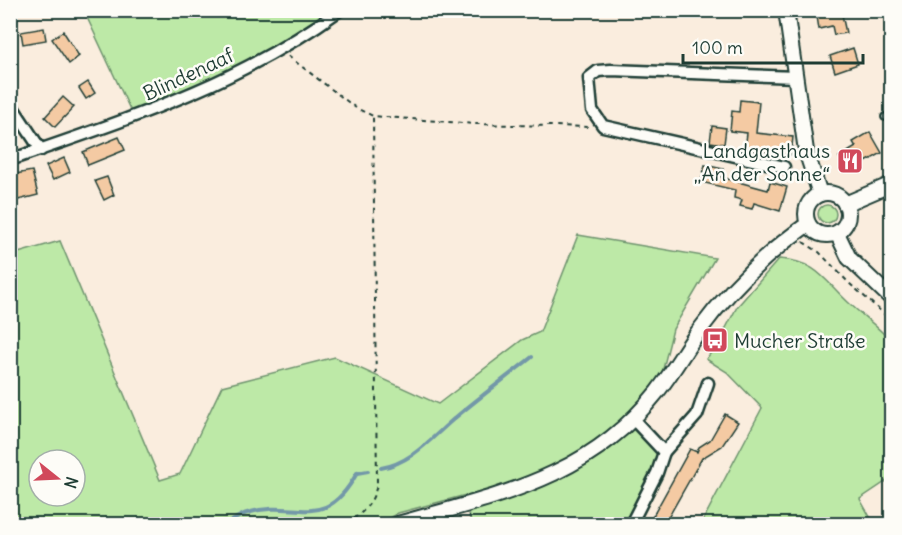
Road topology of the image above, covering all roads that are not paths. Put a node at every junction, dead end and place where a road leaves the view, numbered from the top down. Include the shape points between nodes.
1 (340, 10) edge
2 (786, 10) edge
3 (796, 77) junction
4 (10, 103) edge
5 (41, 150) junction
6 (10, 160) edge
7 (784, 167) dead end
8 (891, 184) edge
9 (820, 194) junction
10 (845, 204) junction
11 (808, 224) junction
12 (837, 233) junction
13 (891, 299) edge
14 (708, 383) dead end
15 (632, 418) junction
16 (664, 452) junction
17 (398, 525) edge
18 (631, 525) edge

1 - 5 street, Blindenaaf via 281,51 164,106
2 - 3 main road
3 - 7 street via 598,72 589,78 592,110 603,126
3 - 9 main road via 806,151
4 - 5 street
5 - 6 street, Blindenaaf
8 - 10 main road
9 - 10 main road via 834,195
9 - 11 main road via 808,203
10 - 12 main road via 846,221
11 - 12 main road via 815,232
11 - 15 main road via 753,268 726,297 657,393
12 - 13 main road via 849,258
14 - 16 street via 697,415
15 - 16 street
15 - 17 main road via 595,450 555,475 503,495
16 - 18 street

